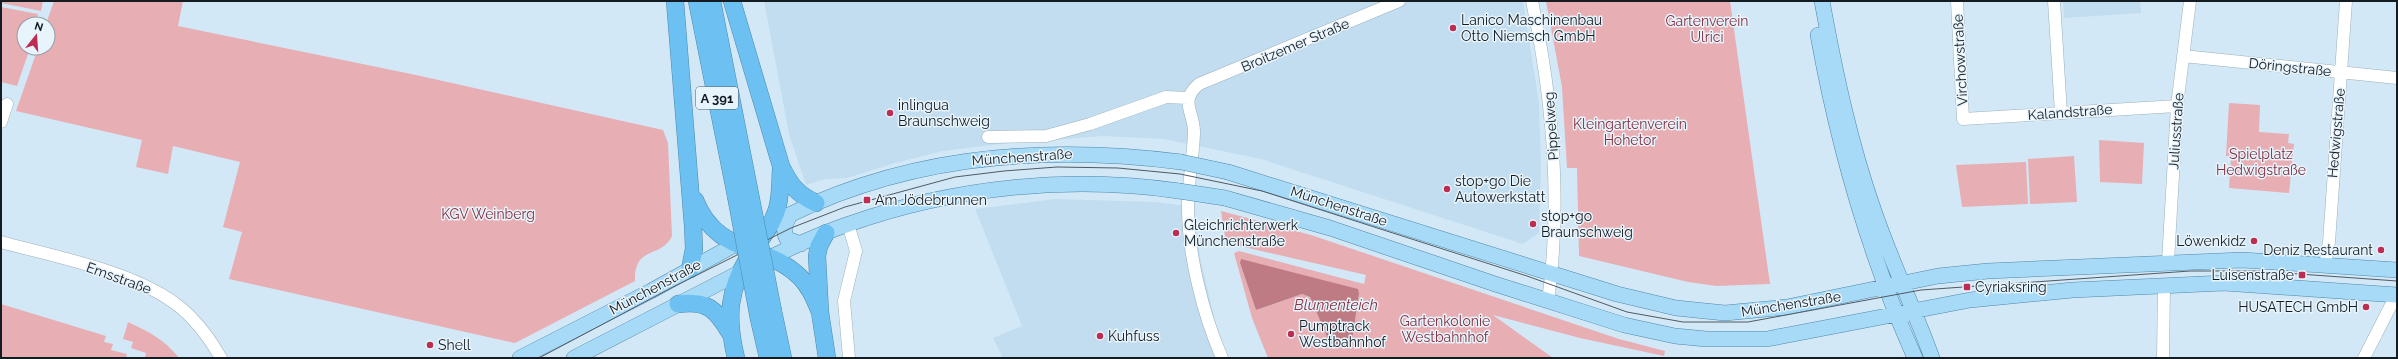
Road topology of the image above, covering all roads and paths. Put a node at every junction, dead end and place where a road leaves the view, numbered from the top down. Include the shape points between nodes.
1 (675, 1) edge
2 (697, 1) edge
3 (712, 1) edge
4 (732, 1) edge
5 (1399, 1) edge
6 (1532, 1) edge
7 (1811, 1) edge
8 (1822, 1) edge
9 (1956, 1) edge
10 (2054, 1) edge
11 (2190, 1) edge
12 (2346, 1) edge
13 (2183, 56) junction
14 (2341, 72) junction
15 (2397, 78) edge
16 (1190, 94) junction
17 (7, 104) dead end
18 (2177, 106) junction
19 (2061, 113) junction
20 (1963, 120) joint
21 (1, 122) edge
22 (988, 138) dead end
23 (781, 166) junction
24 (690, 190) junction
25 (743, 193) junction
26 (816, 203) junction
27 (790, 215) junction
28 (772, 224) junction
29 (848, 224) junction
30 (826, 233) junction
31 (1, 242) edge
32 (735, 244) junction
33 (801, 244) junction
34 (753, 251) junction
35 (771, 257) junction
36 (2168, 262) junction
37 (2325, 265) junction
38 (690, 269) junction
39 (2397, 270) edge
40 (739, 274) junction
41 (1551, 274) junction
42 (1902, 283) junction
43 (1886, 286) junction
44 (2164, 286) junction
45 (2397, 296) edge
46 (1548, 301) junction
47 (678, 304) junction
48 (1914, 310) junction
49 (820, 312) junction
50 (1896, 314) junction
51 (766, 315) junction
52 (730, 335) junction
53 (218, 355) edge
54 (520, 358) edge
55 (574, 358) edge
56 (736, 358) edge
57 (768, 358) edge
58 (783, 358) edge
59 (827, 358) edge
60 (850, 358) edge
61 (1222, 358) edge
62 (1915, 358) edge
63 (1932, 358) edge
64 (2163, 358) edge
65 (2364, 358) edge

1 - 24 highway
2 - 25 highway, A 391
3 - 25 highway, A 391
4 - 23 highway
5 - 16 street, Broitzemer Straße via 1198,84
6 - 41 street, Pippelweg via 1552,116 1554,169
7 - 43 main road via 1830,97 1850,178
8 - 42 main road via 1839,86 1857,157
9 - 20 street, Virchowstraße
10 - 19 street
11 - 13 street, Juliusstraße
12 - 14 street, Hedwigstraße
13 - 14 street, Döringstraße
13 - 18 street, Juliusstraße
14 - 15 street, Döringstraße
14 - 37 street, Hedwigstraße via 2329,242
16 - 22 street via 1166,97 1090,124 1046,136
16 - 61 street via 1194,133 1188,205 1190,238 1206,311
17 - 21 street
18 - 19 street, Kalandstraße
18 - 36 street, Juliusstraße
19 - 20 street, Kalandstraße
23 - 26 highway via 790,185 800,195
23 - 28 highway via 777,210
24 - 32 highway via 702,217 724,238
24 - 38 highway via 694,249
25 - 51 highway, A 391, bridge
26 - 27 main road, Münchenstraße
26 - 41 main road, Münchenstraße, bridge via 898,174 990,157 1078,153 1181,162 1228,172
27 - 28 main road, Münchenstraße
27 - 33 main road via 783,228 784,234 787,239
28 - 32 main road, Münchenstraße
28 - 34 highway
29 - 30 main road, Münchenstraße
29 - 46 main road, Münchenstraße, bridge via 934,200 1023,186 1085,184 1179,191 1225,198 1330,228
29 - 60 street via 856,251 844,301
30 - 33 main road, Münchenstraße
30 - 49 highway via 817,256
31 - 53 street, Emsstraße via 115,274 146,286 168,298 190,316
32 - 34 highway
32 - 38 main road, Münchenstraße
33 - 35 main road, Münchenstraße
34 - 35 highway
34 - 40 highway
35 - 40 main road, Münchenstraße
35 - 49 highway via 802,279
36 - 37 main road via 2242,260
36 - 42 main road via 1988,271
37 - 39 main road
38 - 54 main road, Münchenstraße
40 - 47 main road, Münchenstraße
40 - 52 highway via 731,298
41 - 43 main road, Münchenstraße via 1656,304 1709,312 1746,312 1787,307
41 - 46 street, Pippelweg
42 - 43 main road, Münchenstraße
42 - 48 main road
43 - 50 main road
44 - 45 main road via 2235,283
44 - 48 main road via 2028,293
44 - 64 street
45 - 65 street
46 - 50 main road, Münchenstraße via 1652,332 1723,340 1773,338
47 - 52 highway via 699,302 710,307 723,320
47 - 55 main road, Münchenstraße
48 - 50 main road, Münchenstraße
48 - 63 main road
49 - 59 highway
50 - 62 main road
51 - 57 highway, A 391
51 - 58 highway, A 391
52 - 56 highway

